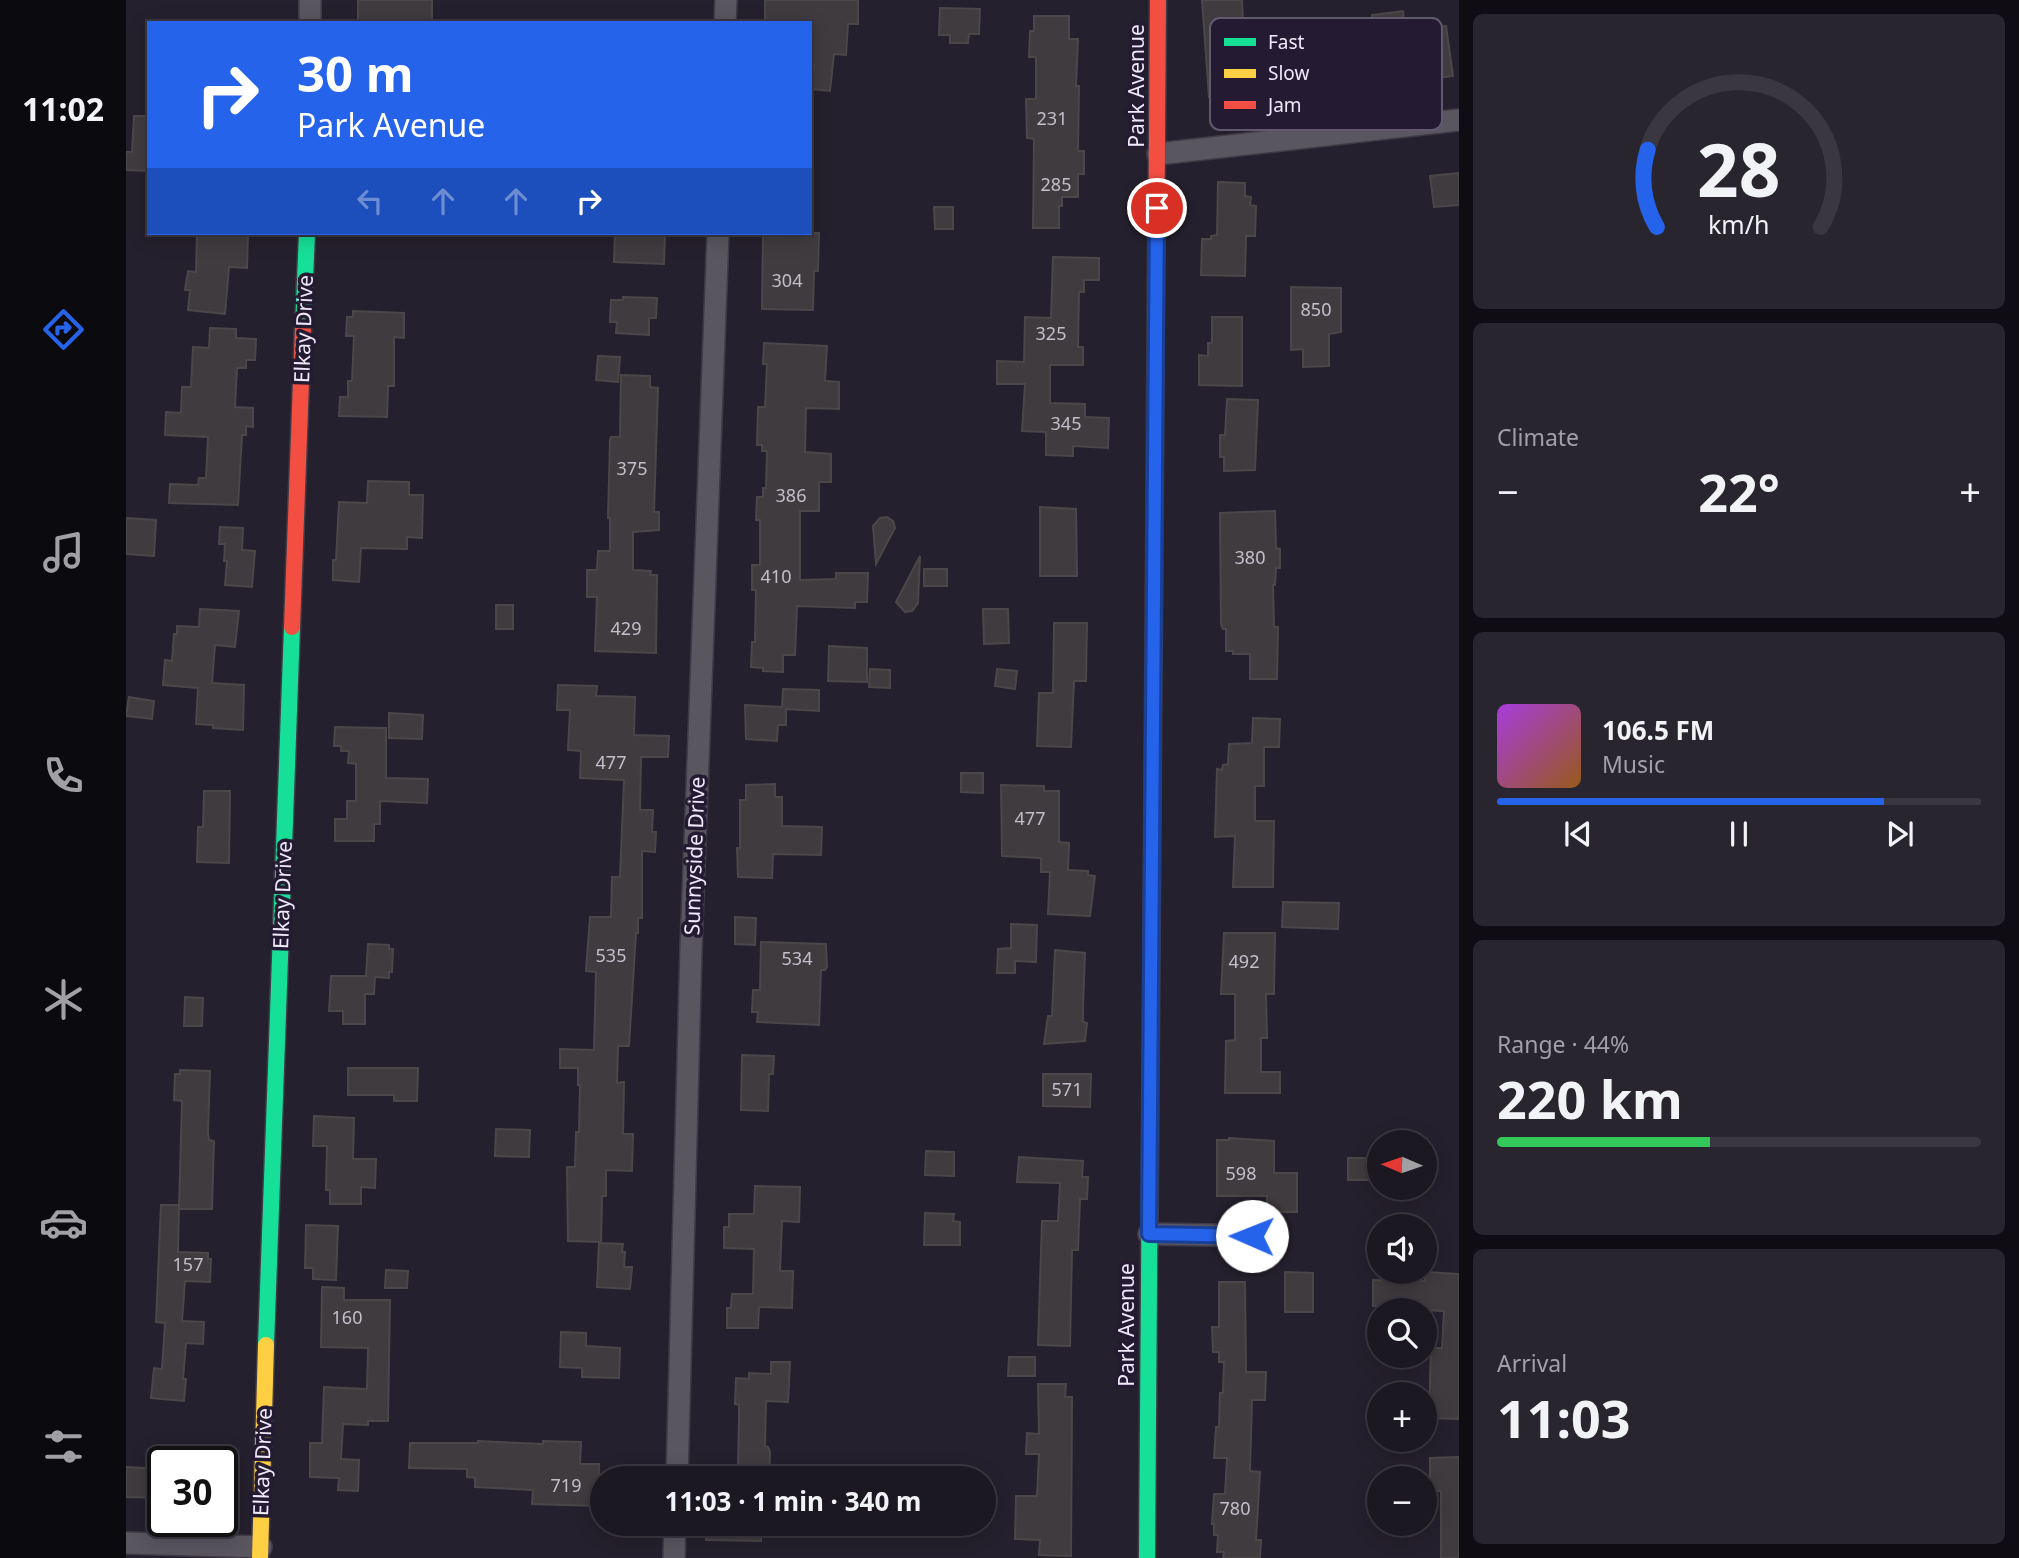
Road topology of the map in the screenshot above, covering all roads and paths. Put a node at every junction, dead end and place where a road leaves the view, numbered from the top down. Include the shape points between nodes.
1 (310, 0) edge
2 (726, 0) edge
3 (1158, 0) edge
4 (310, 21) edge
5 (725, 21) edge
6 (1370, 130) edge
7 (1158, 154) junction
8 (307, 235) edge
9 (718, 235) edge
10 (1149, 1234) junction
11 (1278, 1236) dead end
12 (677, 1466) edge
13 (675, 1536) edge
14 (126, 1543) edge
15 (261, 1553) edge
16 (674, 1558) edge
17 (1147, 1558) edge

1 - 4 street
2 - 5 street
3 - 7 street, Park Avenue
6 - 7 street
7 - 10 street, Park Avenue
8 - 15 street, Elkay Drive
9 - 12 street, Sunnyside Drive
10 - 11 street
10 - 17 street, Park Avenue
13 - 16 street
14 - 15 street

